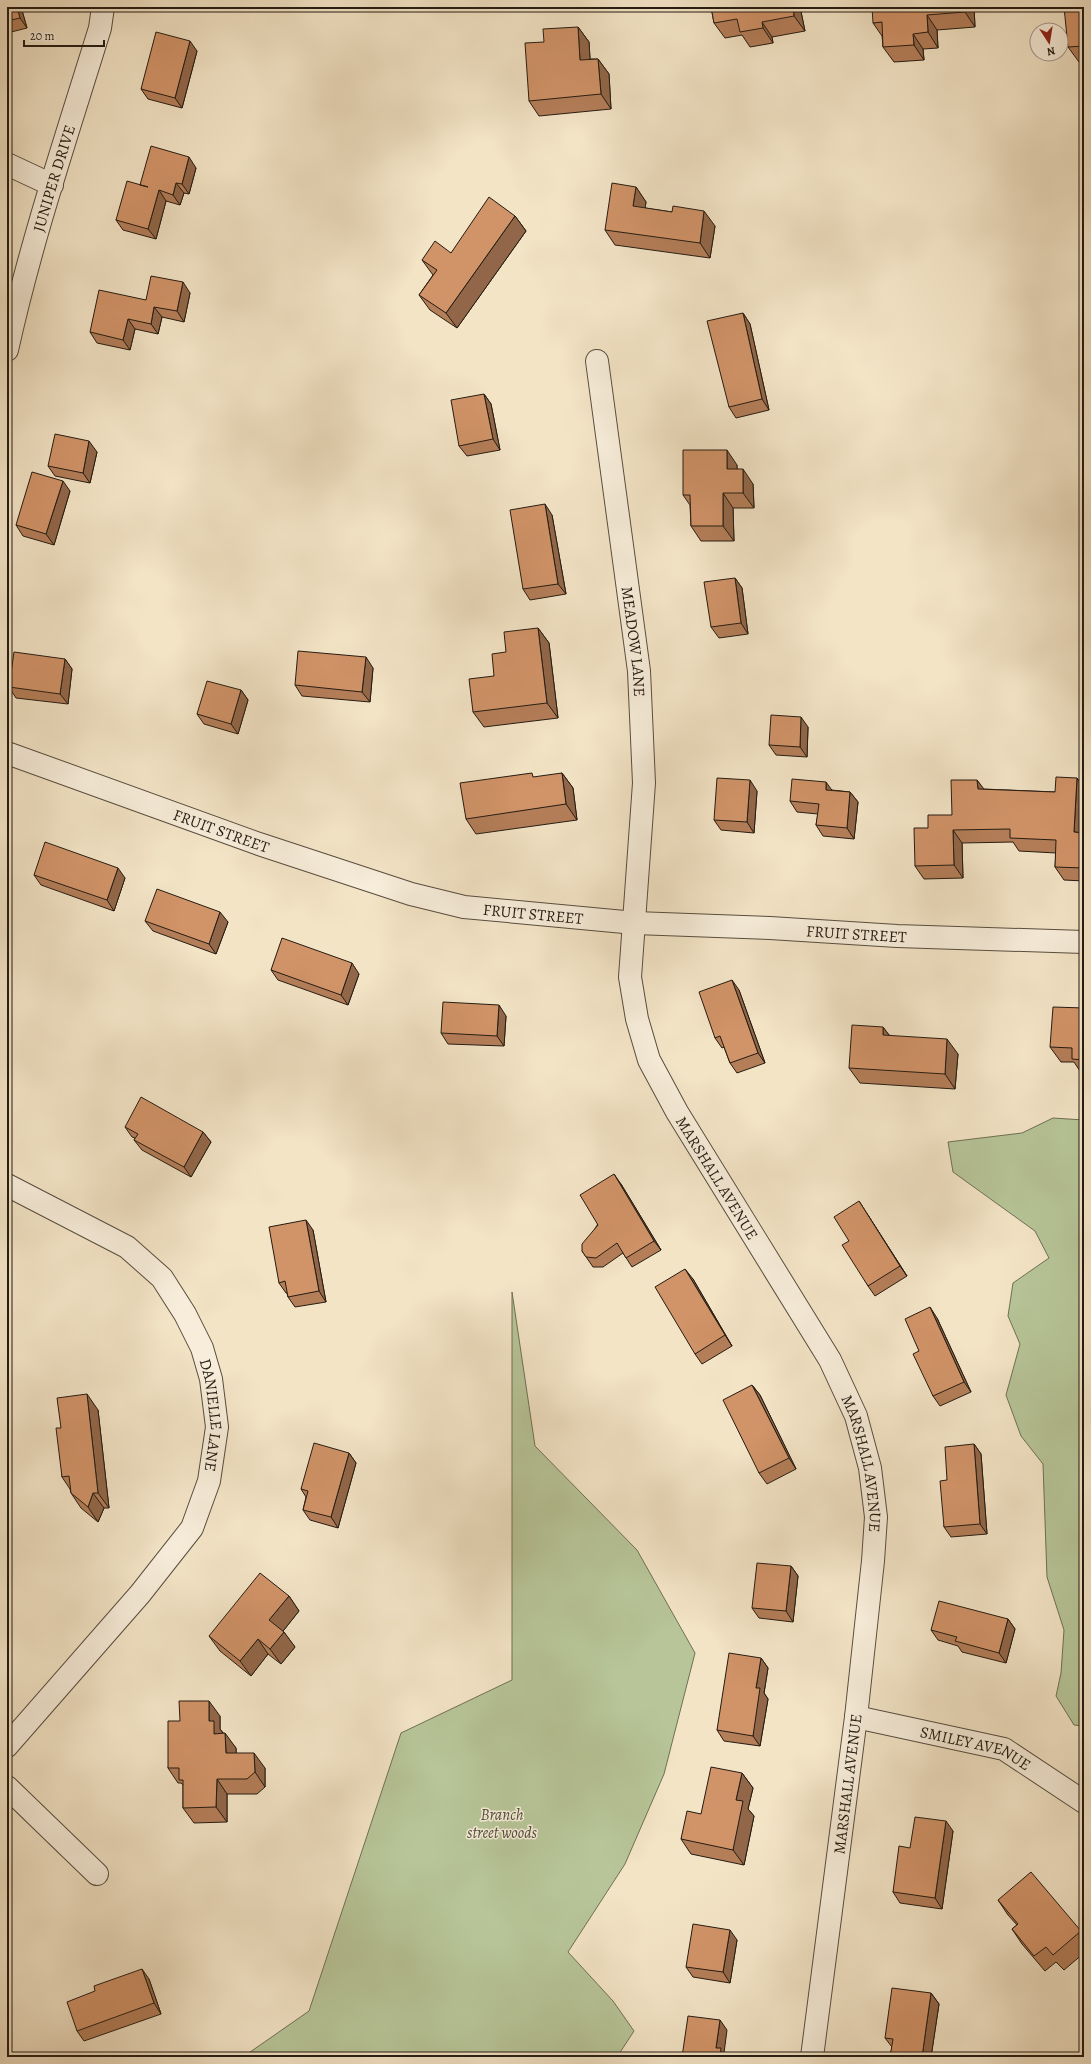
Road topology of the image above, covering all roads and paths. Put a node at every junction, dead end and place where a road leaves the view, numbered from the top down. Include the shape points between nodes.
1 (103, 7) edge
2 (7, 164) edge
3 (52, 185) junction
4 (7, 350) edge
5 (597, 361) dead end
6 (7, 753) edge
7 (635, 923) junction
8 (1084, 942) edge
9 (7, 1185) edge
10 (856, 1717) junction
11 (7, 1746) edge
12 (7, 1786) edge
13 (1084, 1802) edge
14 (97, 1874) dead end
15 (812, 2057) edge

1 - 3 street, JUNIPER DRIVE via 100,28
2 - 3 street
3 - 4 street, JUNIPER DRIVE
5 - 7 street, MEADOW LANE via 638,671 644,783
6 - 7 street, FRUIT STREET via 259,844 411,894 464,907
7 - 8 street, FRUIT STREET
7 - 10 street, MARSHALL AVENUE via 630,977 637,1019 649,1060 677,1112 830,1360 856,1416 870,1468 876,1517
9 - 11 street, DANIELLE LANE via 127,1247 162,1278 202,1348 211,1379 217,1427 208,1481 192,1528 140,1594
10 - 13 street, SMILEY AVENUE via 1004,1749
10 - 15 street, MARSHALL AVENUE
12 - 14 street

